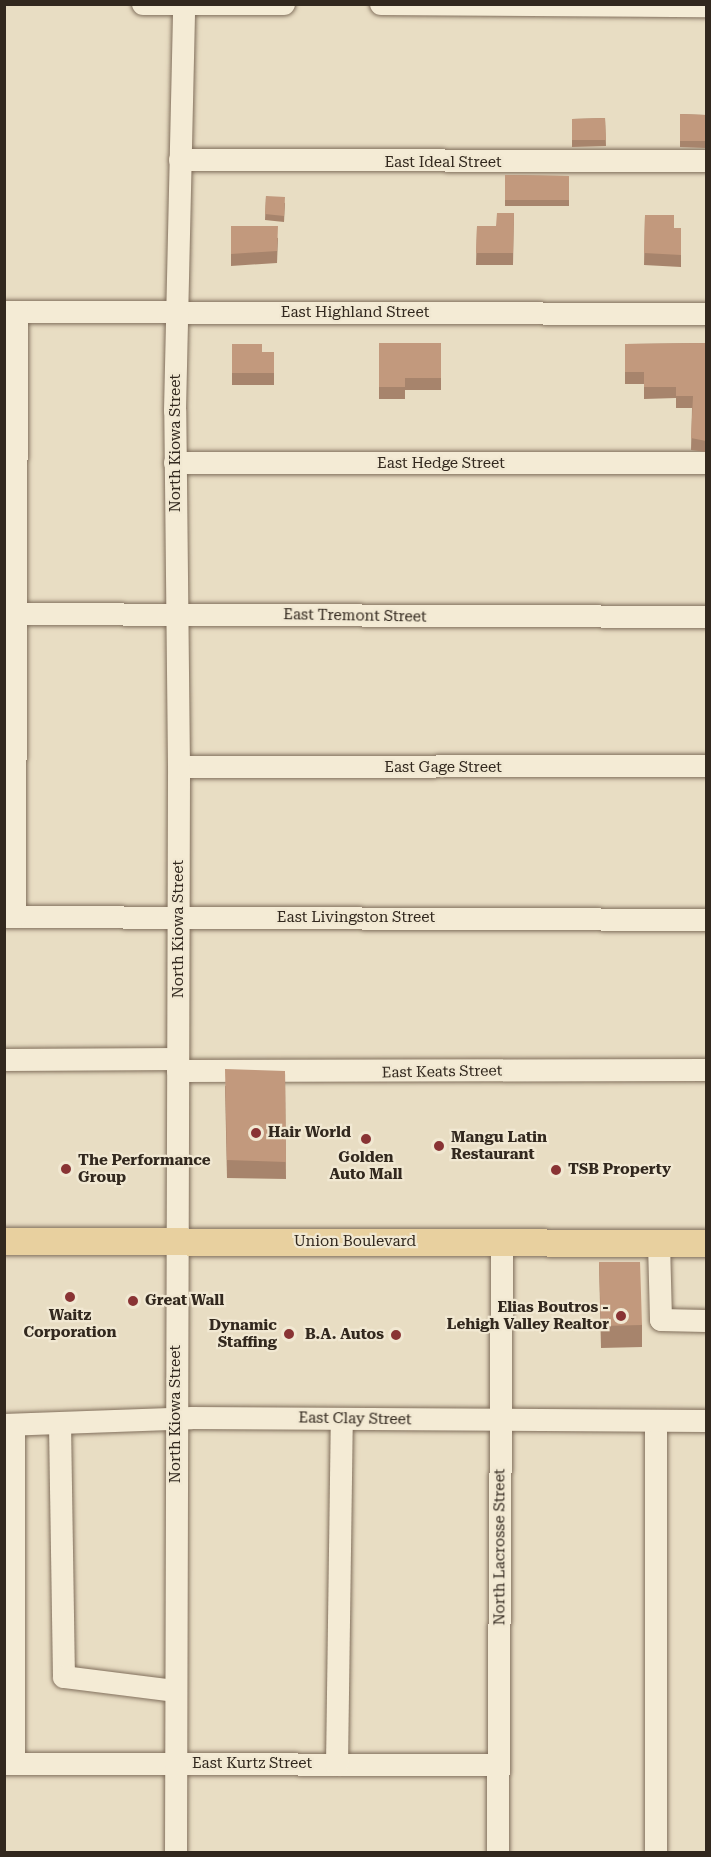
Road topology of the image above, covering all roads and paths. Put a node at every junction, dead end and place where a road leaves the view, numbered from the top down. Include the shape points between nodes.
1 (143, 4) edge
2 (284, 4) edge
3 (381, 4) edge
4 (184, 5) edge
5 (706, 6) edge
6 (180, 160) junction
7 (706, 161) edge
8 (10, 312) edge
9 (177, 313) junction
10 (706, 314) edge
11 (175, 463) junction
12 (706, 464) edge
13 (9, 614) edge
14 (177, 614) junction
15 (706, 616) edge
16 (706, 766) edge
17 (179, 767) junction
18 (10, 917) edge
19 (178, 918) junction
20 (706, 920) edge
21 (4, 1060) edge
22 (178, 1065) junction
23 (706, 1070) edge
24 (4, 1241) edge
25 (177, 1242) junction
26 (502, 1242) junction
27 (659, 1243) junction
28 (706, 1243) edge
29 (706, 1321) edge
30 (342, 1419) junction
31 (500, 1421) junction
32 (656, 1421) junction
33 (706, 1421) edge
34 (176, 1422) junction
35 (60, 1424) junction
36 (9, 1425) edge
37 (176, 1691) junction
38 (9, 1764) edge
39 (175, 1764) junction
40 (337, 1765) junction
41 (499, 1765) junction
42 (176, 1852) edge
43 (498, 1852) edge
44 (656, 1852) edge

1 - 4 street
2 - 4 street
3 - 5 street
4 - 6 street, North Kiowa Street
6 - 7 street, East Ideal Street
6 - 9 street, North Kiowa Street
8 - 9 street, East Highland Street
8 - 13 street
9 - 10 street, East Highland Street
9 - 11 street, North Kiowa Street
11 - 12 street, East Hedge Street
11 - 14 street, North Kiowa Street
13 - 14 street, East Tremont Street
13 - 18 street
14 - 15 street, East Tremont Street
14 - 17 street, North Kiowa Street
16 - 17 street, East Gage Street
17 - 19 street, North Kiowa Street
18 - 19 street, East Livingston Street
19 - 20 street, East Livingston Street
19 - 22 street, North Kiowa Street
21 - 22 street, East Keats Street
22 - 23 street, East Keats Street
22 - 25 street, North Kiowa Street
24 - 25 main road, Union Boulevard
25 - 26 main road, Union Boulevard
25 - 34 street, North Kiowa Street
26 - 27 main road, Union Boulevard
26 - 31 street, North Lacrosse Street
27 - 28 main road, Union Boulevard
27 - 29 street via 661,1320
30 - 31 street, East Clay Street
30 - 34 street, East Clay Street
30 - 40 street
31 - 32 street, East Clay Street
31 - 41 street, North Lacrosse Street
32 - 33 street, East Clay Street
32 - 44 street
34 - 35 street, East Clay Street
34 - 37 street, North Kiowa Street
35 - 36 street, East Clay Street
35 - 37 street via 64,1677
36 - 38 street
37 - 39 street, North Kiowa Street
38 - 39 street, East Kurtz Street
39 - 40 street, East Kurtz Street
39 - 42 street, North Kiowa Street
40 - 41 street, East Kurtz Street
41 - 43 street, North Lacrosse Street

